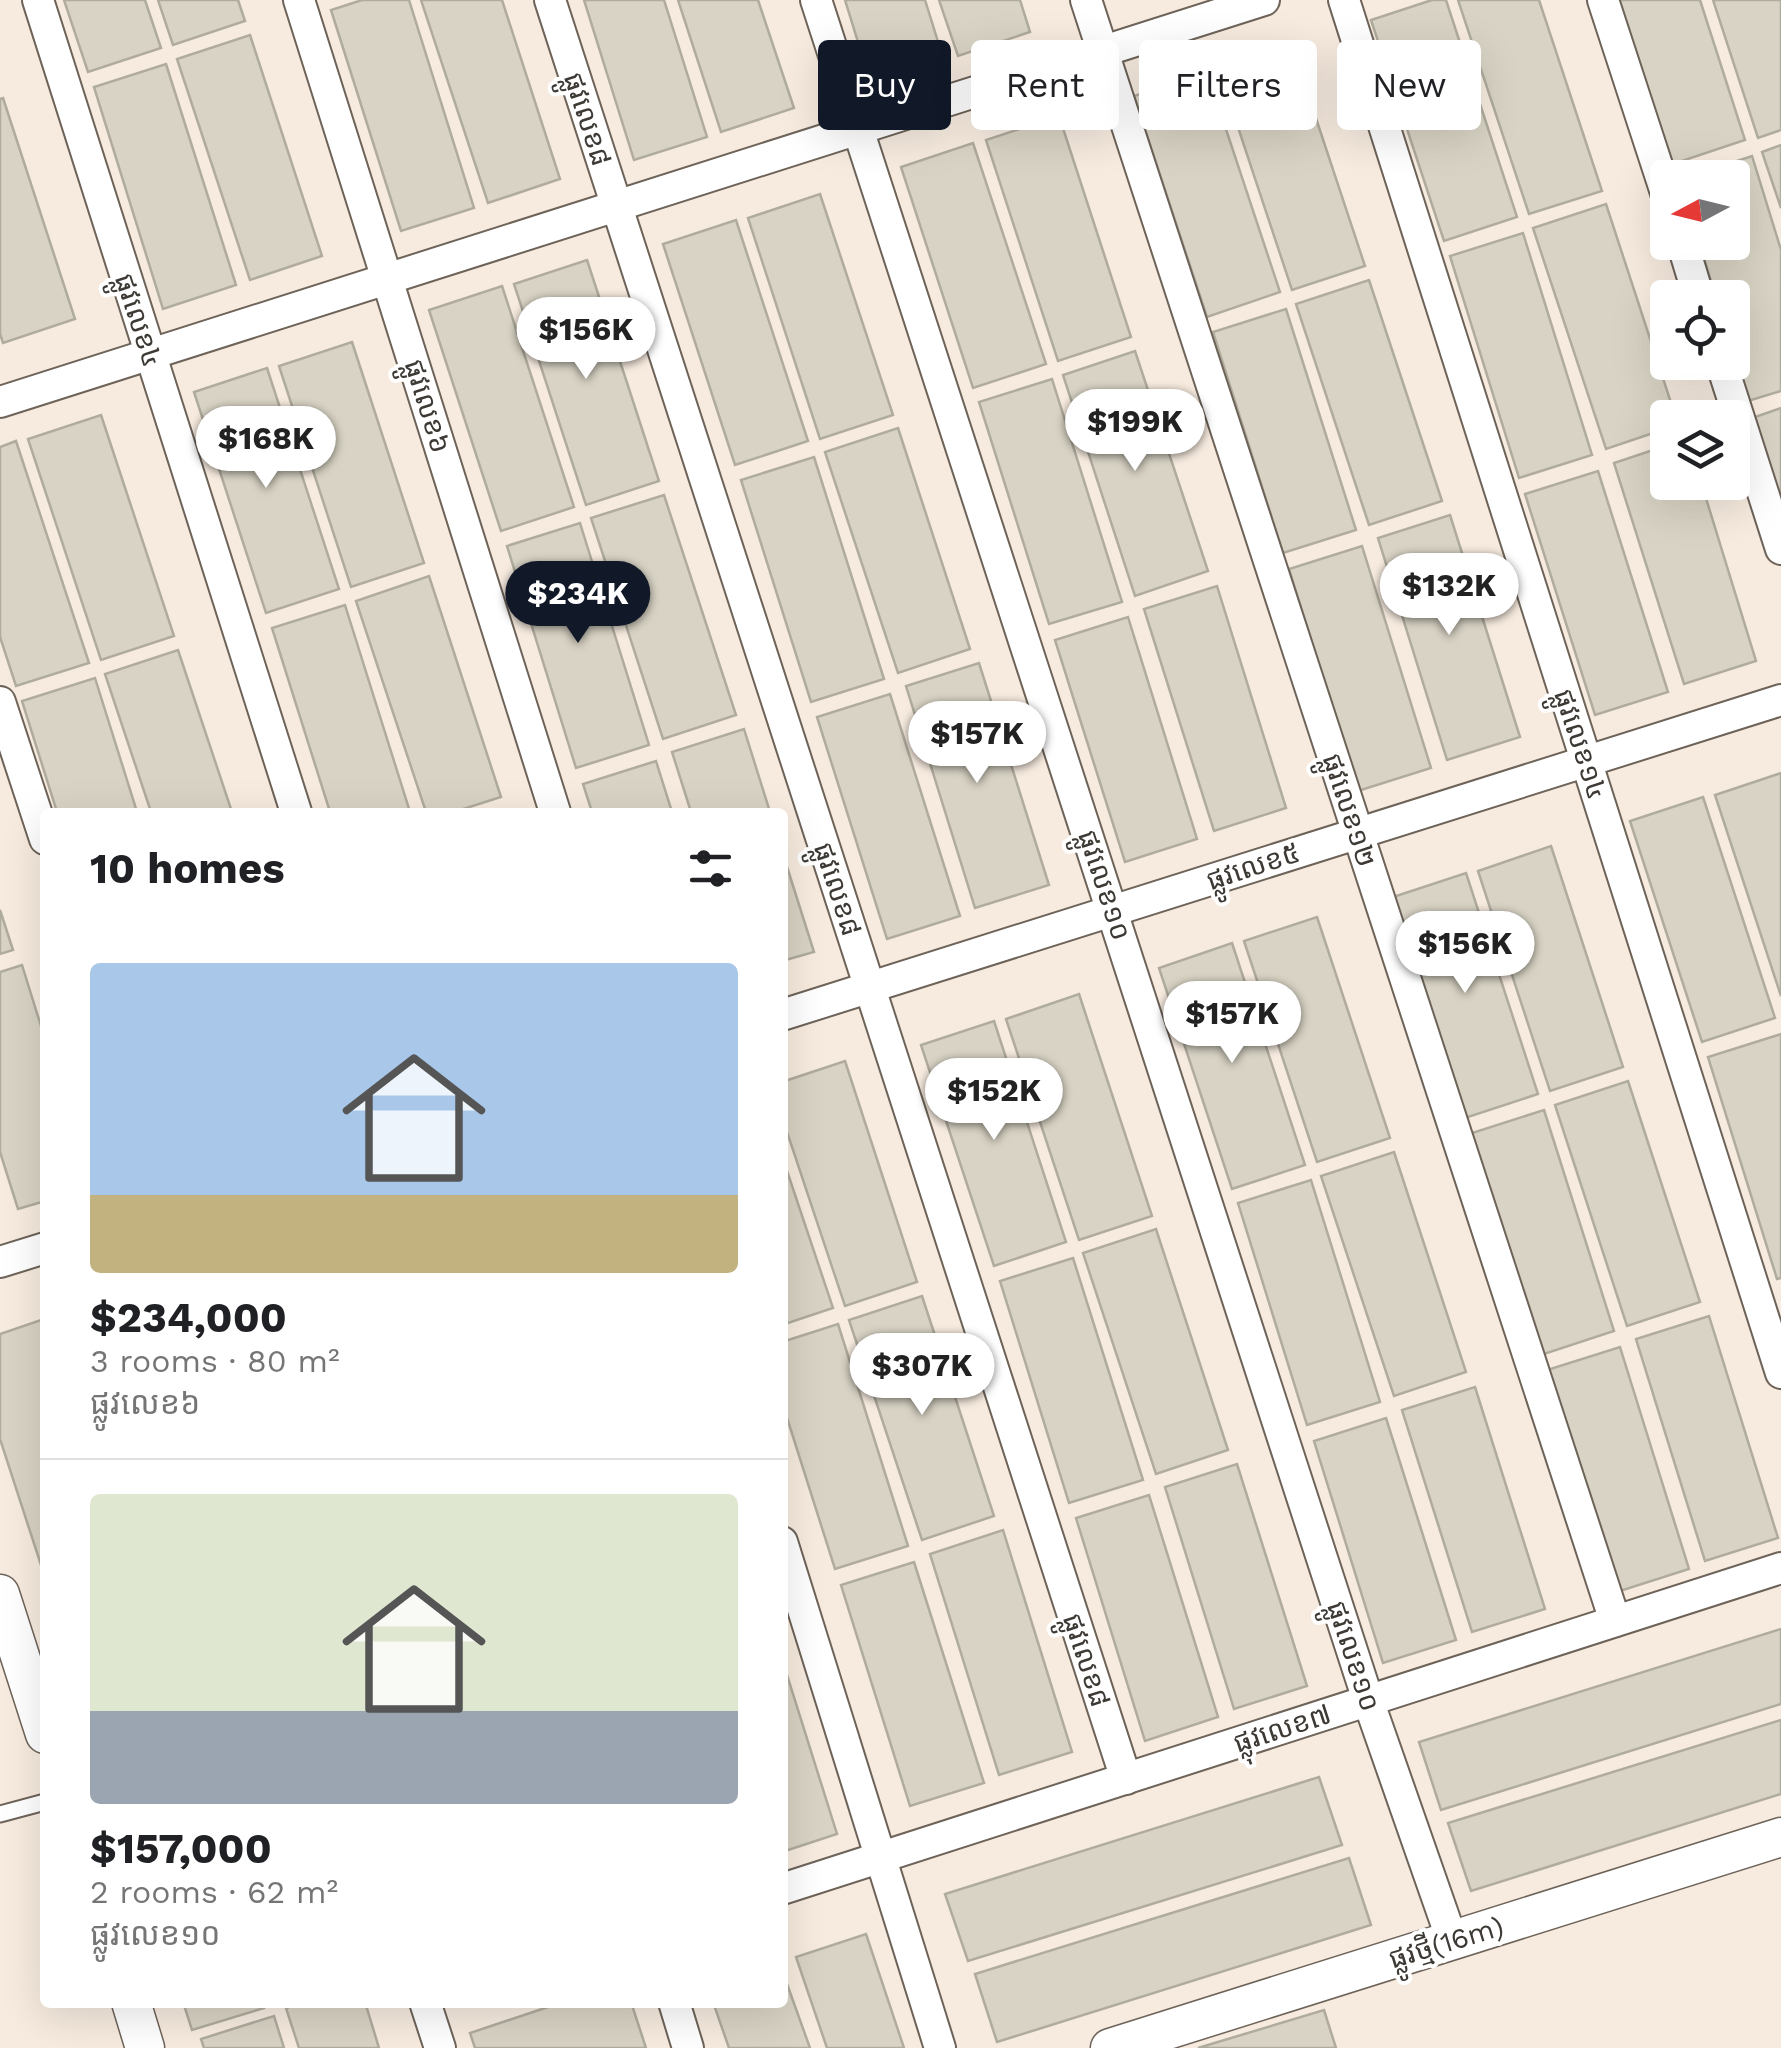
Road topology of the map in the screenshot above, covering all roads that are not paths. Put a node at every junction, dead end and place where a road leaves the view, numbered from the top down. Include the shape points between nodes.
1 (38, 0) edge
2 (300, 0) edge
3 (550, 0) edge
4 (816, 0) edge
5 (1086, 0) edge
6 (1264, 0) edge
7 (1344, 0) edge
8 (1603, 0) edge
9 (829, 40) edge
10 (1099, 40) edge
11 (1119, 46) edge
12 (1119, 103) edge
13 (856, 130) edge
14 (859, 130) edge
15 (1655, 160) edge
16 (616, 206) junction
17 (388, 278) junction
18 (150, 354) junction
19 (1726, 380) edge
20 (0, 402) edge
21 (1781, 549) edge
22 (1781, 700) edge
23 (0, 702) edge
24 (1586, 761) junction
25 (295, 808) edge
26 (553, 808) edge
27 (40, 824) edge
28 (1358, 833) junction
29 (1113, 910) junction
30 (870, 987) junction
31 (788, 1013) edge
32 (40, 1250) edge
33 (0, 1262) edge
34 (1781, 1374) edge
35 (788, 1561) edge
36 (1781, 1568) edge
37 (0, 1594) edge
38 (1615, 1621) junction
39 (1368, 1700) junction
40 (40, 1718) edge
41 (1126, 1779) junction
42 (40, 1803) edge
43 (0, 1814) edge
44 (1781, 1837) edge
45 (881, 1858) junction
46 (788, 1887) edge
47 (1452, 1940) junction
48 (133, 2008) edge
49 (429, 2008) edge
50 (676, 2008) edge
51 (145, 2048) edge
52 (440, 2048) edge
53 (688, 2048) edge
54 (940, 2048) edge
55 (1110, 2048) edge

1 - 18 street, ផ្លូវលេខ៤
2 - 17 street, ផ្លូវលេខ៦
3 - 16 street, ផ្លូវលេខ៨
4 - 9 street, ផ្លូវលេខ១០
5 - 10 street, ផ្លូវលេខ១២
6 - 11 street
7 - 24 street, ផ្លូវលេខ១៤
8 - 15 street
12 - 28 street, ផ្លូវលេខ១២
13 - 16 street
14 - 29 street, ផ្លូវលេខ១០
16 - 17 street
16 - 30 street, ផ្លូវលេខ៨
17 - 18 street
17 - 26 street, ផ្លូវលេខ៦
18 - 20 street
18 - 25 street, ផ្លូវលេខ៤
19 - 21 street
22 - 24 street, ផ្លូវលេខ៥
23 - 27 street
24 - 28 street, ផ្លូវលេខ៥
24 - 34 street, ផ្លូវលេខ១៤
28 - 29 street, ផ្លូវលេខ៥
28 - 38 street, ផ្លូវលេខ១២
29 - 30 street, ផ្លូវលេខ៥
29 - 39 street, ផ្លូវលេខ១០
30 - 31 street, ផ្លូវលេខ៥
30 - 41 street, ផ្លូវលេខ៨
32 - 33 street
35 - 45 street
36 - 38 street, ផ្លុវលេខ៧
37 - 40 street
38 - 39 street, ផ្លុវលេខ៧
39 - 41 street, ផ្លុវលេខ៧
39 - 47 street, ផ្លូវលេខ១០
41 - 45 street, ផ្លុវលេខ៧
42 - 43 lane
44 - 47 street, ផ្លូវថ្មី(16m)
45 - 46 street, ផ្លុវលេខ៧
45 - 54 street
47 - 55 street, ផ្លូវថ្មី(16m)
48 - 51 street
49 - 52 street
50 - 53 street

